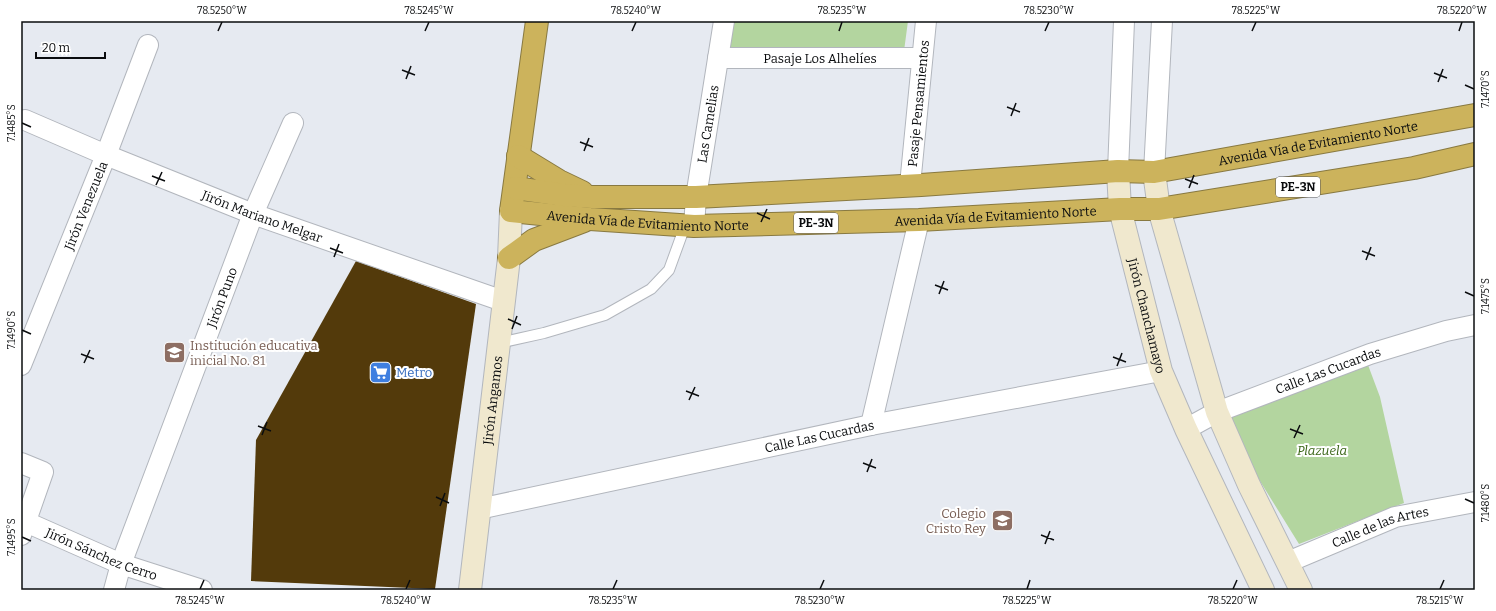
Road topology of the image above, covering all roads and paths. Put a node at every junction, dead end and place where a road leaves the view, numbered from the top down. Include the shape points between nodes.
1 (537, 21) edge
2 (724, 21) edge
3 (926, 21) edge
4 (1124, 21) edge
5 (1162, 21) edge
6 (148, 45) dead end
7 (718, 58) junction
8 (922, 58) junction
9 (1475, 115) edge
10 (25, 120) dead end
11 (293, 123) dead end
12 (1475, 154) edge
13 (106, 155) junction
14 (518, 156) junction
15 (1118, 171) junction
16 (1154, 172) junction
17 (910, 186) junction
18 (515, 188) junction
19 (592, 197) junction
20 (696, 197) junction
21 (1120, 209) junction
22 (1159, 209) junction
23 (511, 211) junction
24 (253, 214) junction
25 (590, 219) junction
26 (919, 220) junction
27 (690, 226) junction
28 (509, 258) junction
29 (503, 301) junction
30 (1475, 325) edge
31 (498, 343) junction
32 (21, 365) edge
33 (1161, 371) junction
34 (1218, 412) junction
35 (872, 425) junction
36 (1186, 429) junction
37 (21, 463) edge
38 (1475, 502) edge
39 (479, 509) junction
40 (23, 528) edge
41 (1288, 562) junction
42 (121, 564) junction
43 (114, 590) edge
44 (202, 590) edge
45 (470, 590) edge
46 (1263, 590) edge
47 (1301, 590) edge

1 - 14 highway
2 - 7 street, Las Camelias
3 - 8 street, Pasaje Pensamientos
4 - 15 street, Jirón Chanchamayo
5 - 16 street
6 - 13 street, Jirón Venezuela
7 - 8 street, Pasaje Los Alhelíes
7 - 20 street, Las Camelias
8 - 17 street, Pasaje Pensamientos
9 - 16 highway, Avenida Vía de Evitamiento Norte
10 - 13 street, Jirón Mariano Melgar
11 - 24 street, Jirón Puno
12 - 22 highway, Avenida Vía de Evitamiento Norte / PE-3N via 1414,168
13 - 24 street, Jirón Mariano Melgar
13 - 32 street, Jirón Venezuela
14 - 18 highway
14 - 19 highway
15 - 16 highway, Avenida Vía de Evitamiento Norte
15 - 17 highway, Avenida Vía de Evitamiento Norte
15 - 21 street, Jirón Chanchamayo
16 - 22 street
17 - 20 highway, Avenida Vía de Evitamiento Norte
18 - 19 highway, Avenida Vía de Evitamiento Norte
18 - 23 highway
19 - 20 highway, Avenida Vía de Evitamiento Norte
20 - 27 street, Las Camelias
21 - 22 highway, Avenida Vía de Evitamiento Norte / PE-3N
21 - 26 highway, Avenida Vía de Evitamiento Norte / PE-3N
21 - 33 street, Jirón Chanchamayo
22 - 34 street
23 - 25 highway, Avenida Vía de Evitamiento Norte / PE-3N
23 - 28 street, Jirón Angamos
24 - 29 street, Jirón Mariano Melgar
24 - 42 street, Jirón Puno
25 - 27 highway, Avenida Vía de Evitamiento Norte / PE-3N
25 - 28 highway via 534,240
26 - 27 highway, Avenida Vía de Evitamiento Norte / PE-3N
26 - 35 street
27 - 31 lane via 669,270 651,289 604,315 544,333
28 - 29 street, Jirón Angamos
29 - 31 street, Jirón Angamos
30 - 34 street, Calle Las Cucardas via 1370,354
31 - 39 street, Jirón Angamos
33 - 35 street, Calle Las Cucardas
33 - 36 street, Jirón Chanchamayo
34 - 36 street, Calle Las Cucardas
34 - 41 street via 1249,485
35 - 39 street, Calle Las Cucardas
36 - 46 street, Jirón Chanchamayo
37 - 40 street via 43,472
38 - 41 street, Calle de las Artes via 1395,517
39 - 45 street, Jirón Angamos
40 - 42 street, Jirón Sánchez Cerro
41 - 47 street
42 - 43 street, Jirón Puno
42 - 44 street, Jirón Sánchez Cerro

